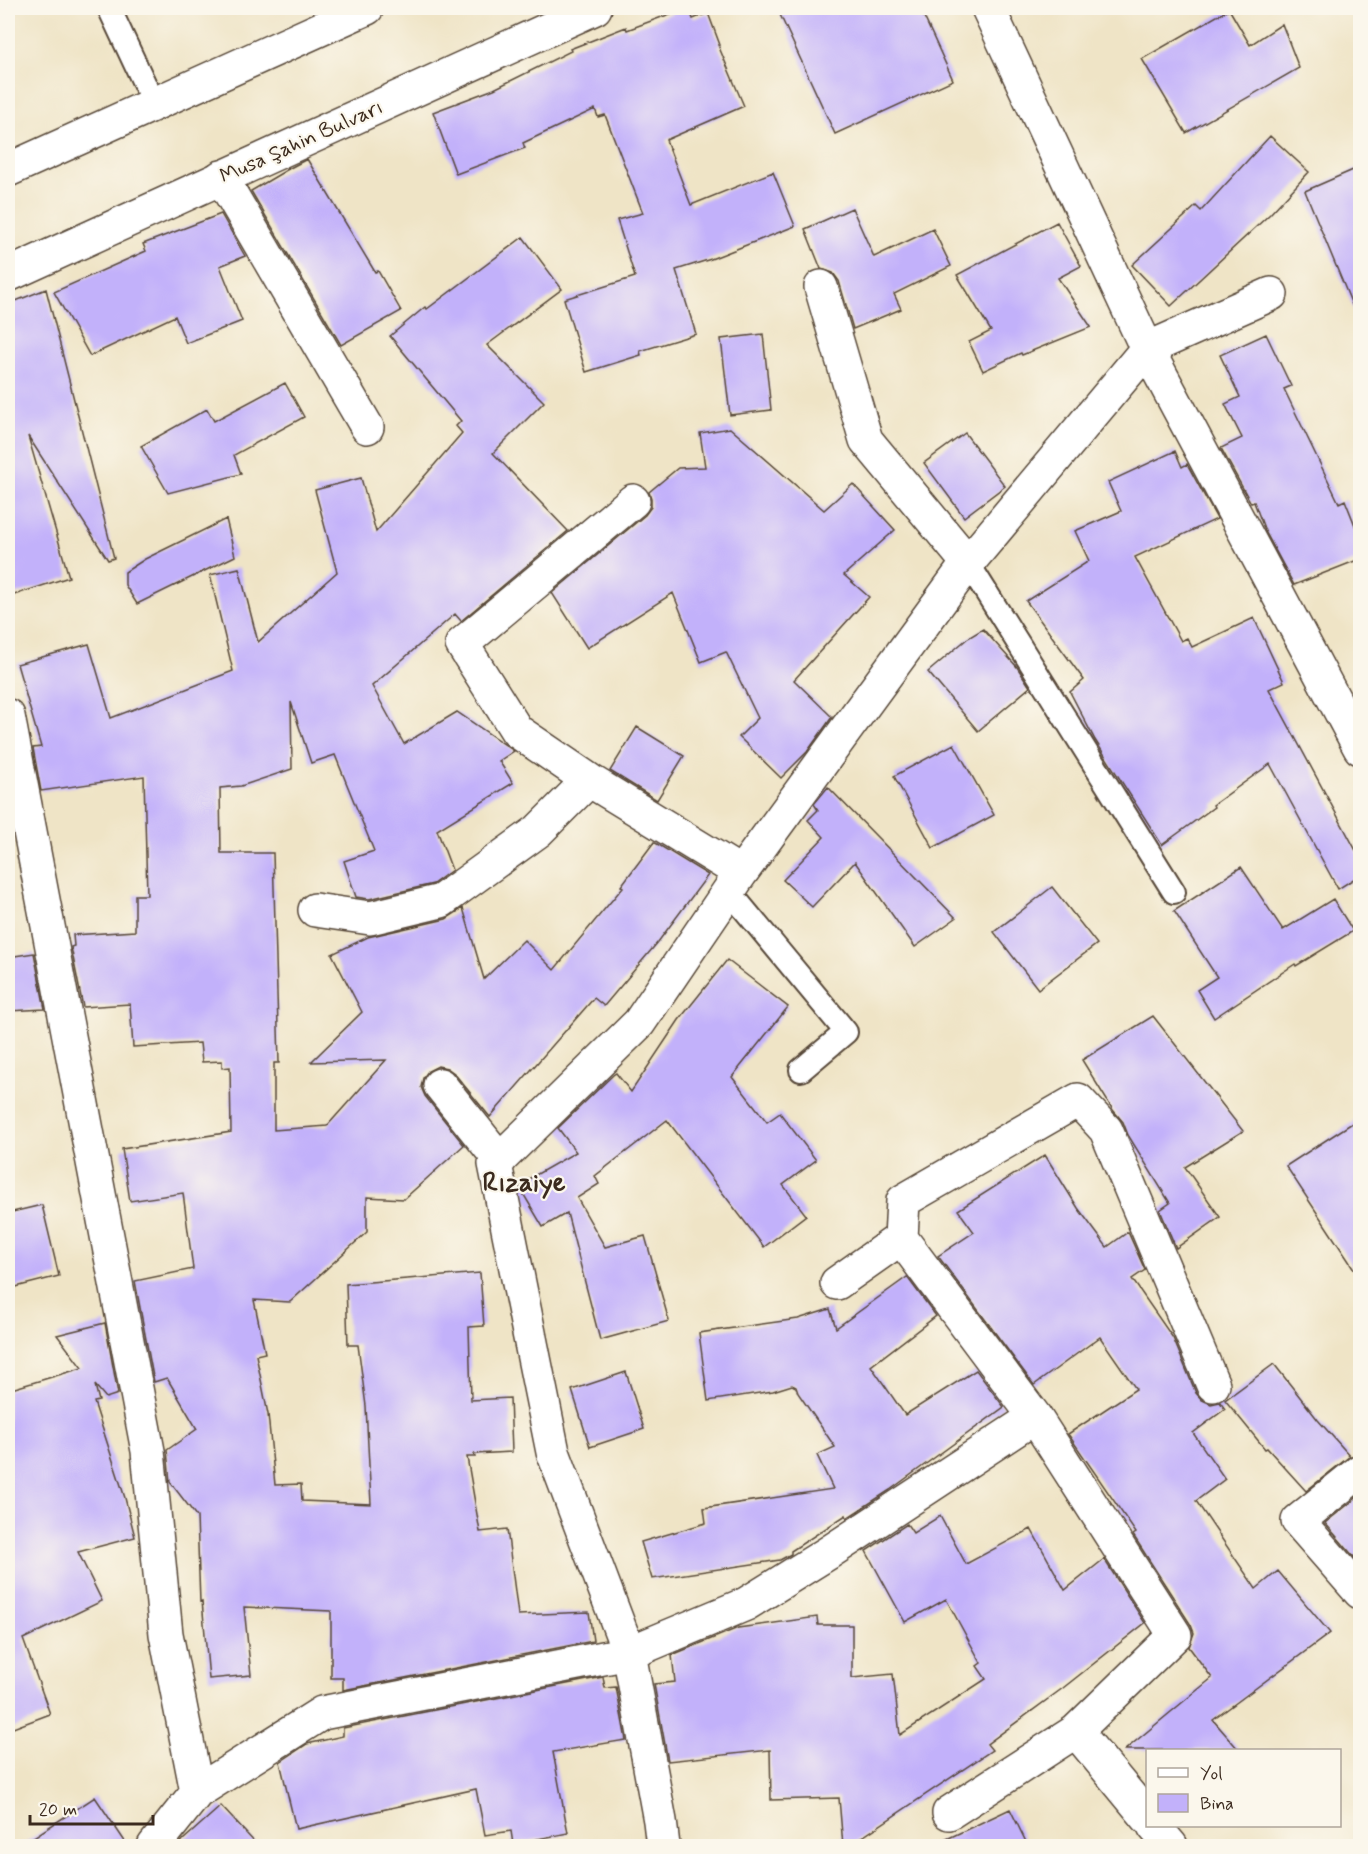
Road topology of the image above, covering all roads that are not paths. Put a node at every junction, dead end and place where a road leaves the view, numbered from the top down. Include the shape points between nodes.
1 (109, 8) edge
2 (367, 8) edge
3 (595, 8) edge
4 (988, 8) edge
5 (154, 104) junction
6 (8, 170) edge
7 (221, 177) junction
8 (8, 275) edge
9 (820, 287) dead end
10 (1271, 294) dead end
11 (1147, 348) junction
12 (367, 427) dead end
13 (633, 501) dead end
14 (968, 563) junction
15 (8, 716) edge
16 (1360, 748) edge
17 (589, 780) junction
18 (735, 882) junction
19 (1174, 892) dead end
20 (315, 910) dead end
21 (801, 1070) dead end
22 (440, 1085) dead end
23 (500, 1160) junction
24 (901, 1238) junction
25 (837, 1283) dead end
26 (1213, 1385) dead end
27 (1035, 1417) junction
28 (1360, 1471) edge
29 (1360, 1592) edge
30 (629, 1653) junction
31 (1076, 1731) junction
32 (197, 1792) junction
33 (949, 1813) dead end
34 (1146, 1816) edge
35 (1155, 1827) edge
36 (154, 1846) edge
37 (663, 1846) edge
38 (1171, 1846) edge

1 - 5 lane
2 - 5 street
3 - 7 street, Musa Şahin Bulvarı
4 - 11 street
5 - 6 street
7 - 8 street, Musa Şahin Bulvarı
7 - 12 street
9 - 14 street via 866,440
10 - 11 street
11 - 14 street
11 - 16 street
13 - 17 street via 462,644 517,731
14 - 18 street
14 - 19 lane
15 - 32 street via 148,1451 166,1634
17 - 18 street
17 - 20 street via 538,831 441,901 370,918
18 - 21 lane via 846,1032
18 - 23 street via 639,1023
22 - 23 street
23 - 30 street via 495,1164 553,1452
24 - 25 street
24 - 26 street via 903,1201 1078,1100 1106,1130
24 - 27 street
27 - 30 street via 746,1604
27 - 31 street via 1175,1635
28 - 29 street via 1298,1521
30 - 32 street via 322,1713
30 - 37 street
31 - 33 street
31 - 34 street
32 - 36 street
35 - 38 street

